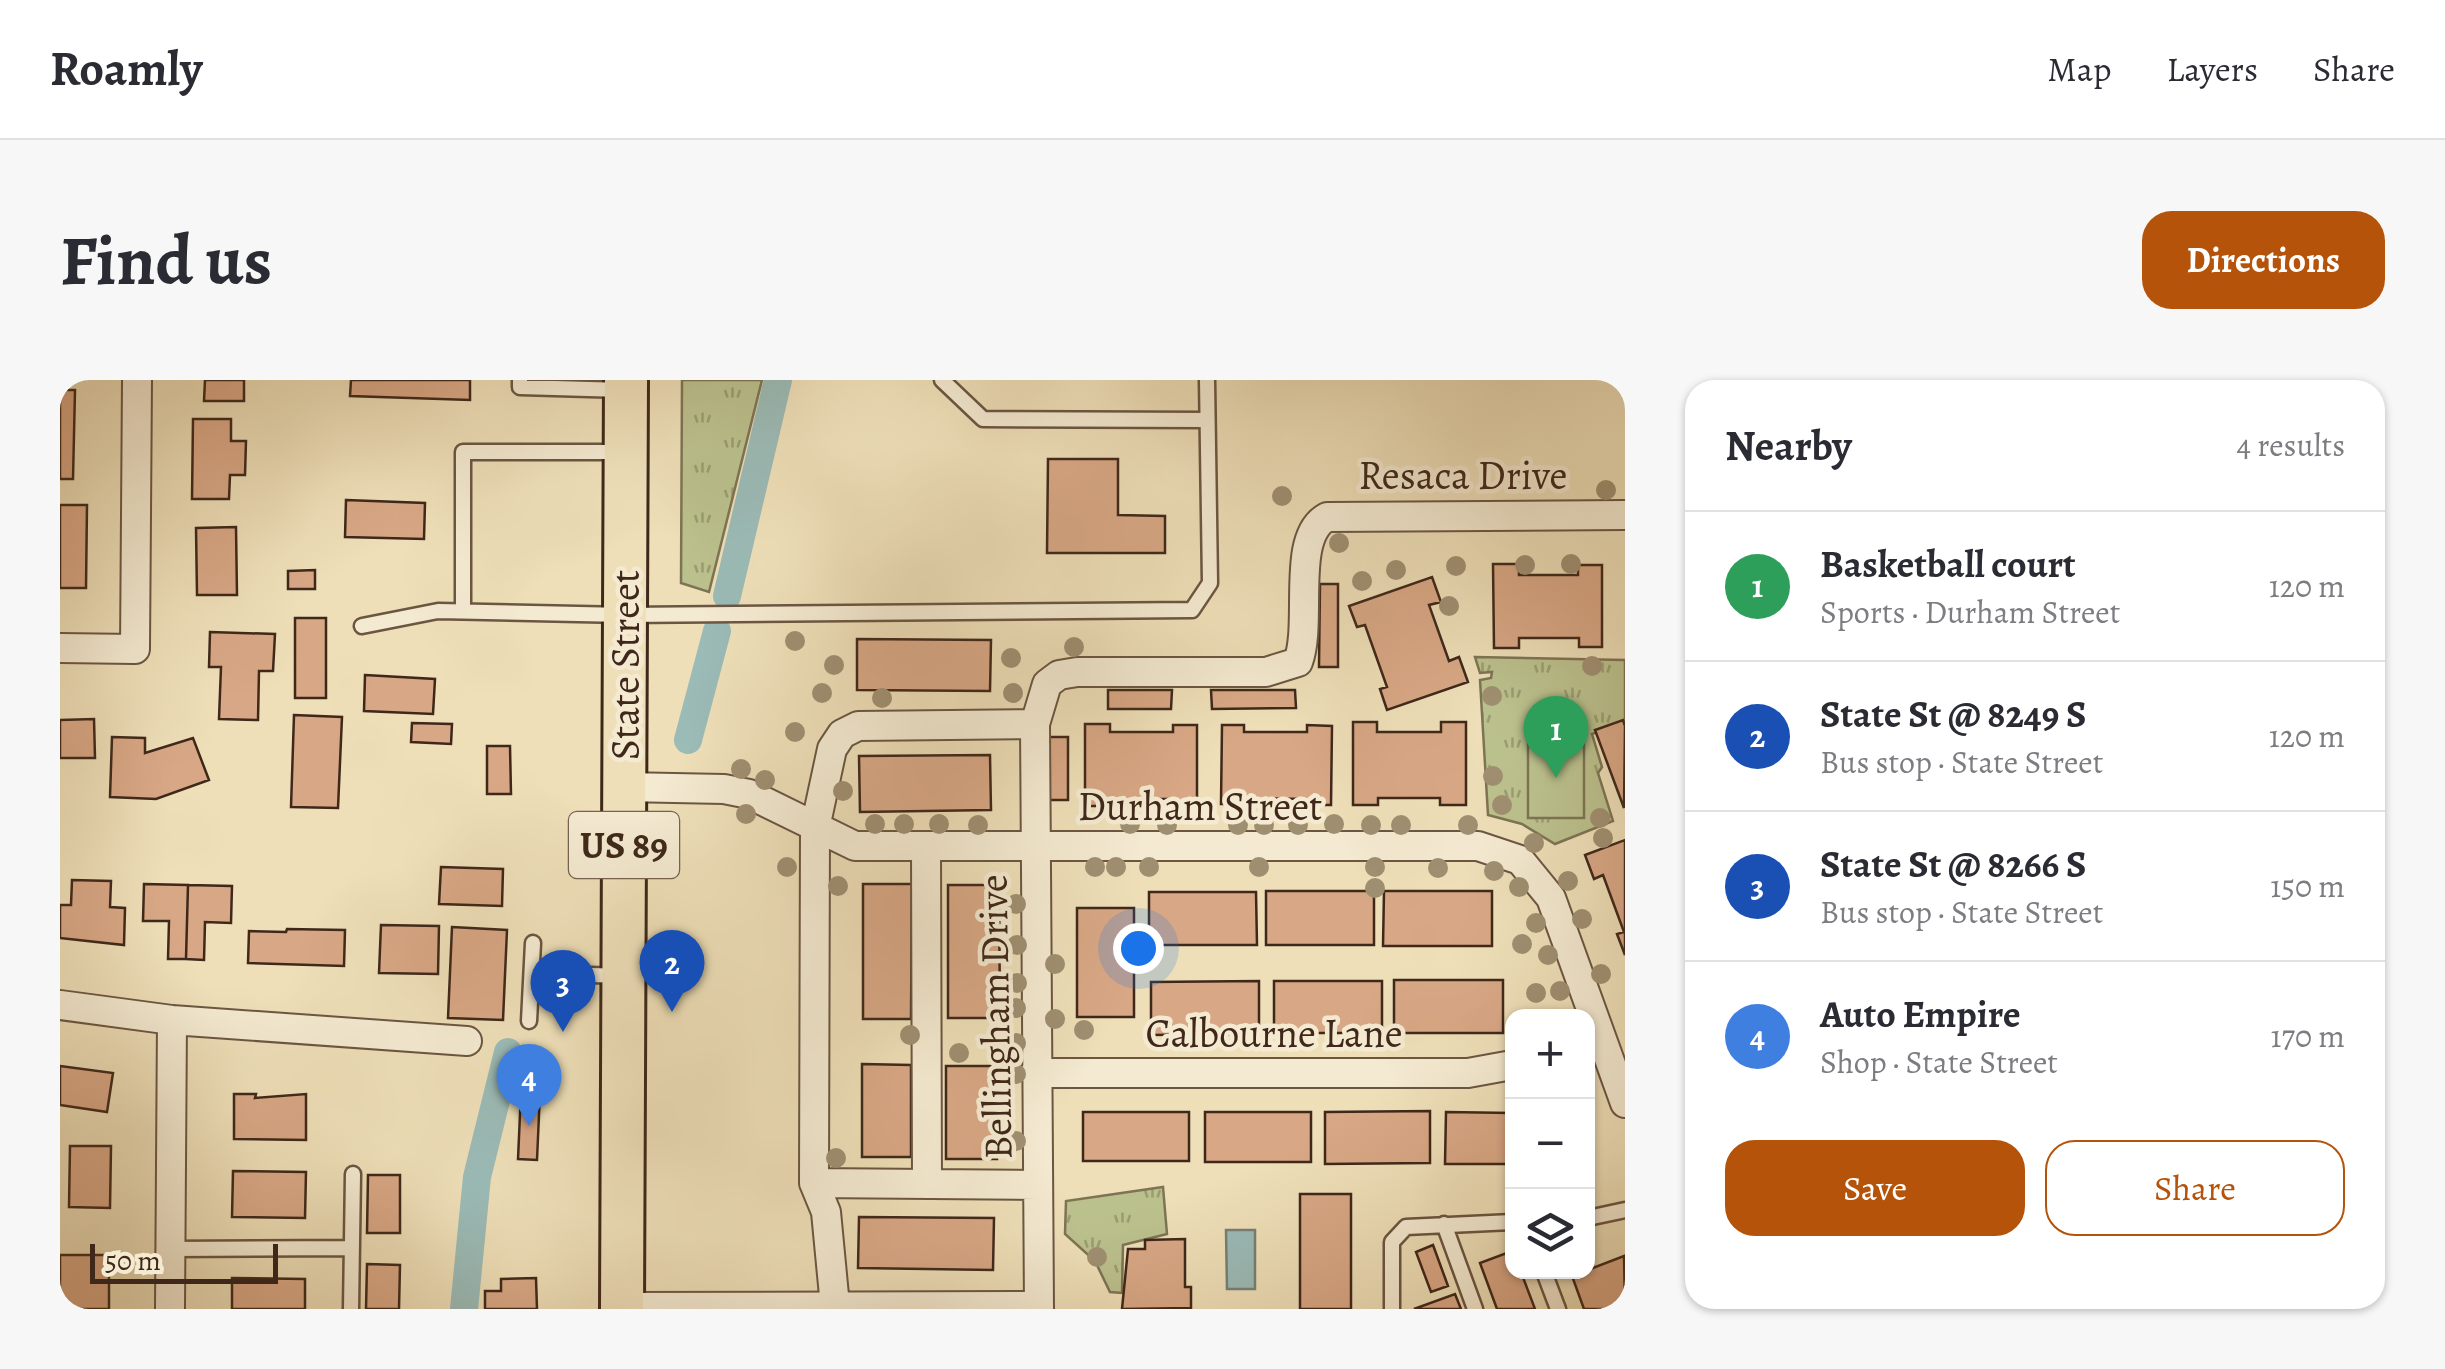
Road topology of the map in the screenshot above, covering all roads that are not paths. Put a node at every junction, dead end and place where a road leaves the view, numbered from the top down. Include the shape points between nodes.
1 (137, 380) edge
2 (520, 380) edge
3 (942, 380) edge
4 (1207, 380) edge
5 (626, 385) edge
6 (1208, 420) junction
7 (626, 452) junction
8 (1625, 515) edge
9 (463, 610) junction
10 (625, 615) junction
11 (362, 626) dead end
12 (60, 648) edge
13 (1035, 724) junction
14 (624, 787) junction
15 (815, 828) junction
16 (1033, 846) junction
17 (926, 847) junction
18 (534, 943) dead end
19 (532, 973) junction
20 (623, 976) junction
21 (60, 1006) edge
22 (172, 1020) junction
23 (529, 1021) dead end
24 (1604, 1034) edge
25 (467, 1041) dead end
26 (1505, 1066) edge
27 (1035, 1073) junction
28 (1625, 1103) edge
29 (353, 1174) dead end
30 (814, 1182) junction
31 (927, 1183) junction
32 (1037, 1184) junction
33 (1625, 1210) edge
34 (1595, 1216) edge
35 (1505, 1222) edge
36 (1444, 1224) junction
37 (352, 1248) junction
38 (170, 1249) junction
39 (1547, 1279) edge
40 (835, 1307) edge
41 (1039, 1307) edge
42 (622, 1308) edge
43 (170, 1309) edge
44 (352, 1309) edge
45 (1392, 1309) edge
46 (1475, 1309) edge
47 (1558, 1309) edge

1 - 12 street via 136,648
2 - 5 lane via 520,387
3 - 6 lane via 982,419
4 - 6 lane
5 - 7 main road, State Street / US 89
6 - 10 lane via 1210,583 1192,610
7 - 9 lane via 463,452
7 - 10 main road, State Street / US 89
8 - 13 street, Resaca Drive via 1327,517 1309,538 1298,662 1266,672 1059,675 1040,696
9 - 10 lane
9 - 11 lane
10 - 14 main road, State Street / US 89
13 - 15 street via 858,726 832,749
13 - 16 street, Bellingham Drive
14 - 15 street, Durham Street via 736,791
14 - 20 main road, State Street / US 89
15 - 17 street, Durham Street via 855,846
15 - 30 street
16 - 17 street, Durham Street
16 - 24 street, Durham Street via 1500,850 1520,860 1550,898
16 - 27 street, Bellingham Drive
17 - 31 street
18 - 19 lane
19 - 20 lane
19 - 23 lane
20 - 42 main road, State Street / US 89
21 - 22 street
22 - 25 street
22 - 38 street
24 - 28 street, Durham Street
26 - 27 street, Calbourne Lane via 1468,1073
27 - 32 street, Bellingham Drive
29 - 37 lane
30 - 31 street
30 - 40 street via 826,1212
31 - 32 street
32 - 41 street, Bellingham Drive
33 - 34 lane
35 - 36 lane
36 - 45 lane via 1406,1227 1392,1242
36 - 46 lane
37 - 38 lane
37 - 44 lane
38 - 43 street
39 - 47 lane
40 - 41 street
40 - 42 street

